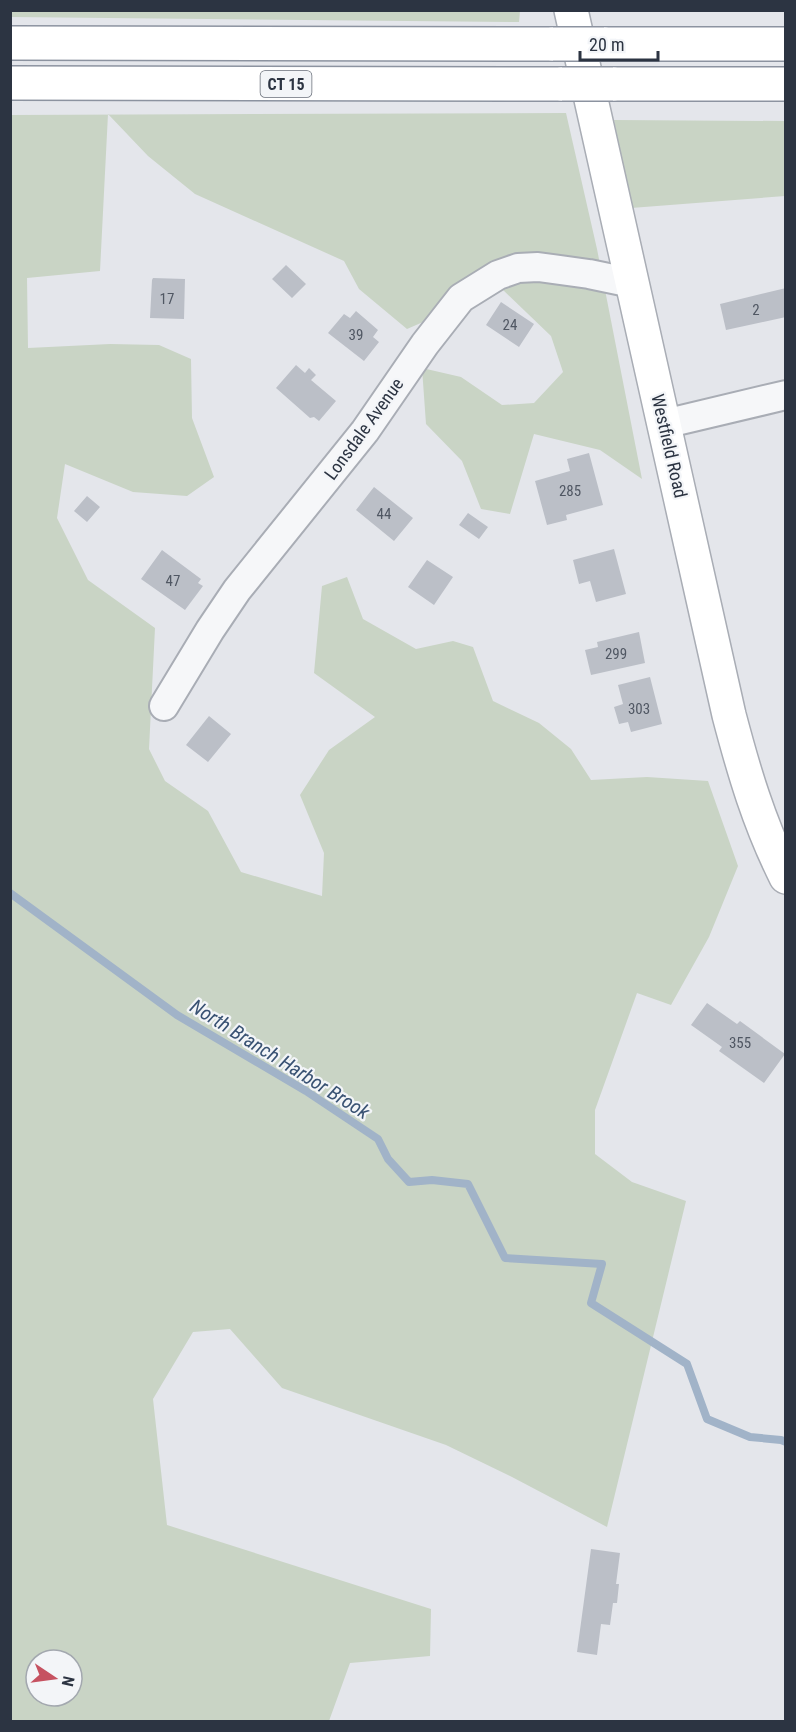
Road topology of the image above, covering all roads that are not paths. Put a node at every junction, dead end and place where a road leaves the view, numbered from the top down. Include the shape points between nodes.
1 (571, 10) edge
2 (10, 43) edge
3 (786, 44) edge
4 (10, 83) edge
5 (786, 84) edge
6 (632, 283) junction
7 (786, 394) edge
8 (664, 424) junction
9 (164, 706) dead end
10 (786, 876) edge

1 - 6 main road, Westfield Road
2 - 3 main road, bridge
4 - 5 main road, CT 15, bridge
6 - 8 main road, Westfield Road
6 - 9 street, Lonsdale Avenue via 538,267 518,268 498,275 461,298 365,431 237,590
7 - 8 street
8 - 10 main road, Westfield Road via 743,770

